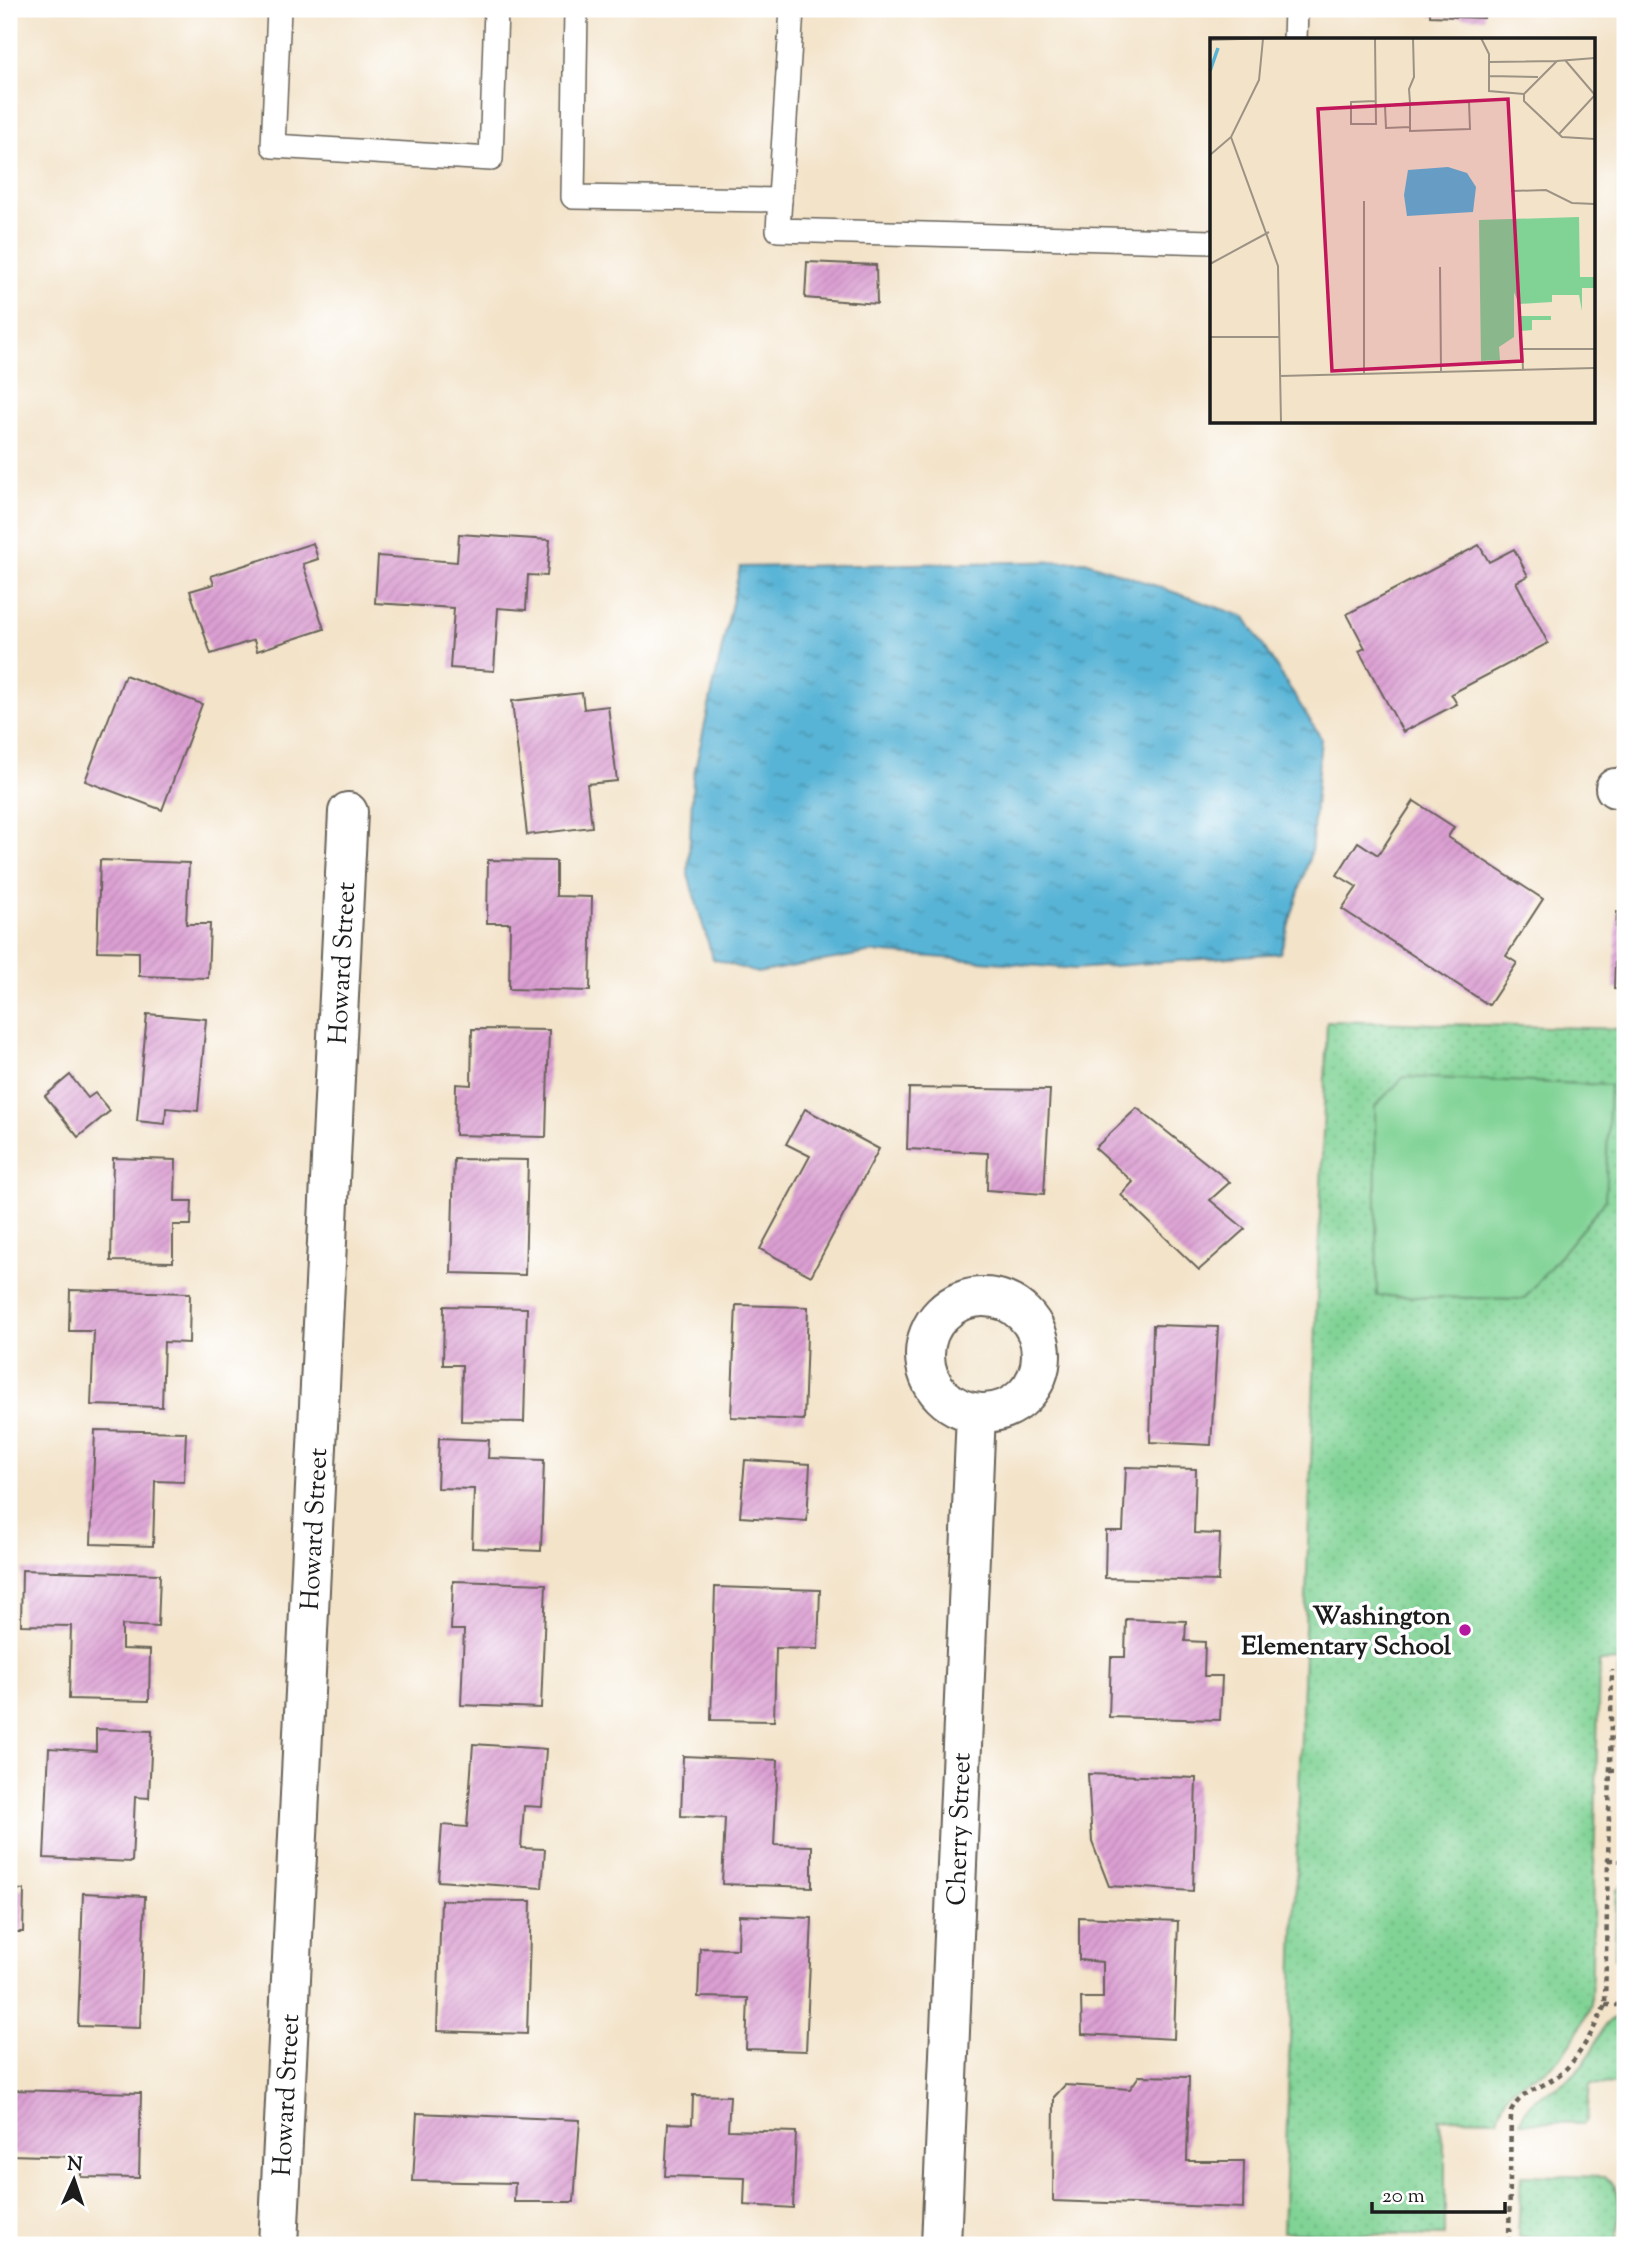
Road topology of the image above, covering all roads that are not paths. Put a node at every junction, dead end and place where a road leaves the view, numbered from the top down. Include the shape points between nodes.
1 (279, 9) edge
2 (496, 9) edge
3 (576, 9) edge
4 (792, 9) edge
5 (1296, 9) edge
6 (1295, 38) edge
7 (780, 200) junction
8 (1210, 242) edge
9 (348, 812) dead end
10 (976, 1413) dead end
11 (278, 2245) edge
12 (941, 2245) edge

1 - 2 lane via 273,146 491,159
3 - 7 lane via 573,197
4 - 7 lane
5 - 6 lane
7 - 8 lane via 778,230
9 - 11 street, Howard Street
10 - 12 street, Cherry Street

